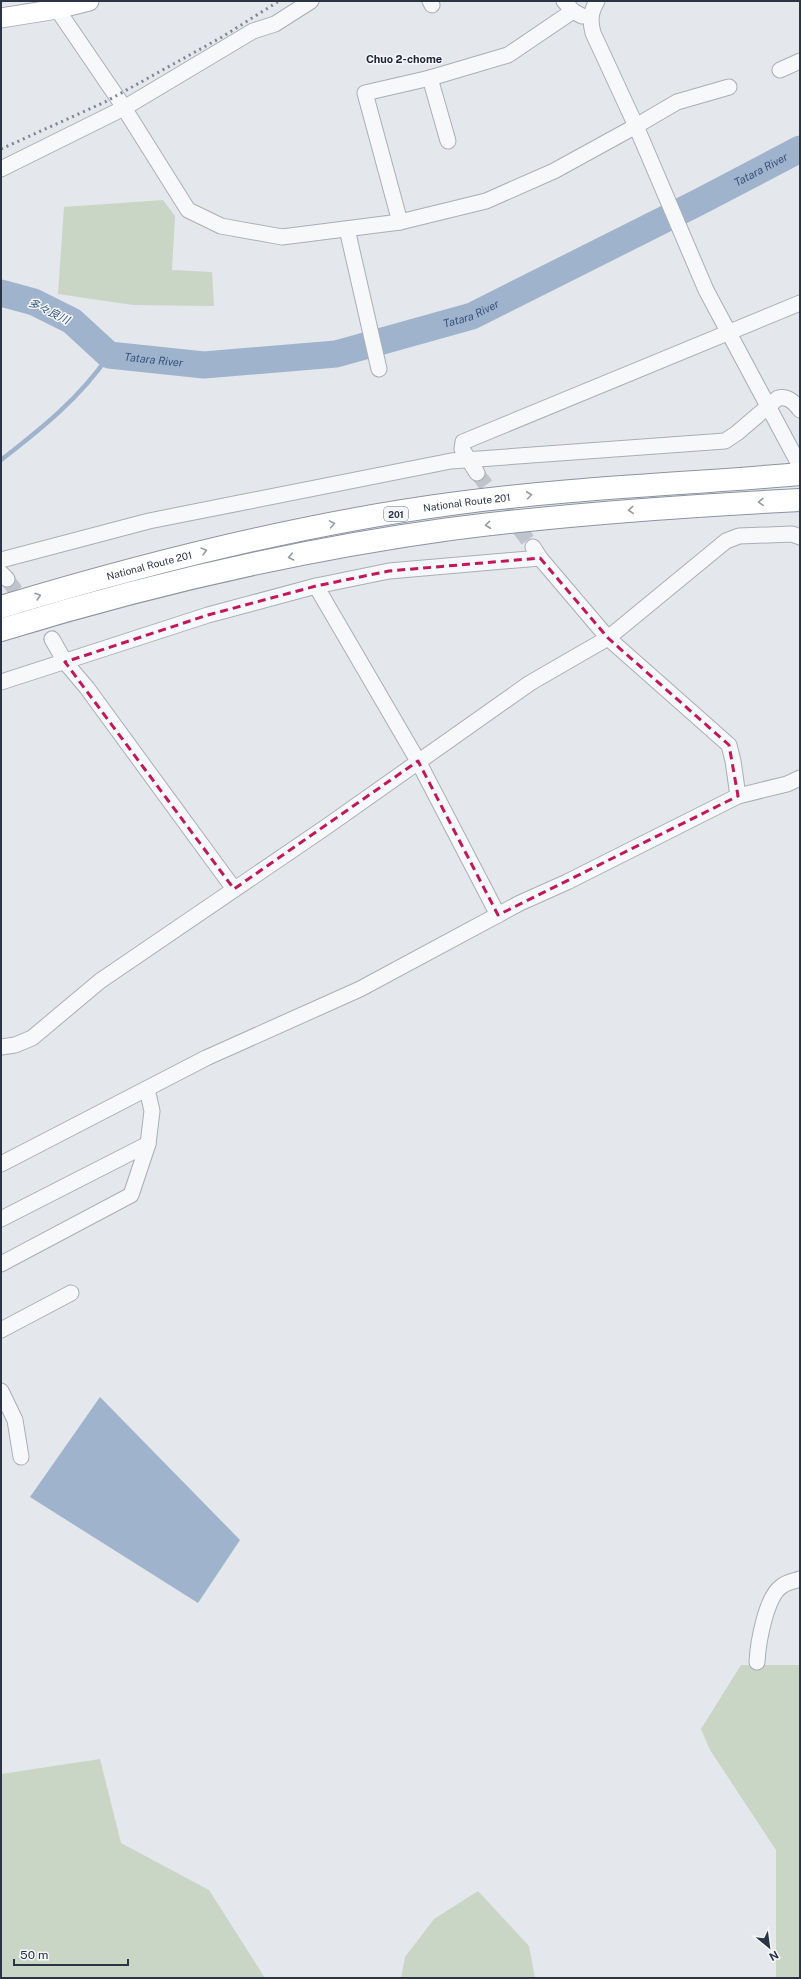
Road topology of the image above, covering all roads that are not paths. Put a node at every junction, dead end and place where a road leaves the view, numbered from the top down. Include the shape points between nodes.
1 (89, 1) edge
2 (311, 1) edge
3 (597, 1) edge
4 (57, 5) edge
5 (569, 6) edge
6 (1, 18) edge
7 (590, 21) junction
8 (800, 61) edge
9 (780, 70) dead end
10 (430, 78) junction
11 (729, 87) dead end
12 (124, 108) junction
13 (636, 126) junction
14 (448, 140) dead end
15 (1, 169) edge
16 (400, 222) junction
17 (347, 228) junction
18 (800, 304) edge
19 (729, 333) junction
20 (379, 369) dead end
21 (767, 406) junction
22 (800, 410) edge
23 (467, 459) junction
24 (800, 466) edge
25 (477, 474) tunnel mouth
26 (800, 474) edge
27 (800, 500) edge
28 (800, 537) edge
29 (1, 560) edge
30 (316, 586) junction
31 (1, 607) edge
32 (1, 630) edge
33 (608, 638) junction
34 (52, 639) tunnel mouth
35 (65, 662) junction
36 (1, 682) edge
37 (418, 761) junction
38 (800, 778) edge
39 (738, 796) junction
40 (234, 889) junction
41 (498, 915) junction
42 (1, 1048) edge
43 (147, 1089) junction
44 (148, 1144) junction
45 (1, 1164) edge
46 (1, 1219) edge
47 (1, 1264) edge
48 (71, 1293) dead end
49 (1, 1330) edge
50 (1, 1391) edge
51 (21, 1457) dead end
52 (800, 1579) edge
53 (757, 1662) dead end

1 - 4 main road
2 - 12 street via 276,24 253,31
3 - 7 street via 592,9
4 - 6 main road
4 - 12 street
5 - 7 street
5 - 10 street via 508,55
7 - 13 street via 593,33
8 - 9 street
10 - 14 street
10 - 16 street via 365,93
11 - 13 street via 677,102
12 - 15 street
12 - 17 street via 188,210 221,226 282,237
13 - 16 street via 554,171 486,201
13 - 19 street via 706,290
16 - 17 street
17 - 20 street
18 - 19 street
19 - 21 street
19 - 23 street via 463,442 462,450
21 - 22 street via 784,397
21 - 23 street via 725,441
21 - 24 street
23 - 25 street
23 - 29 street via 148,521
31 -> 26 highway, National Route 201 / 201 via 215,548 456,503 579,489
27 -> 32 highway, 201 via 696,505 554,517 340,547 144,590
28 - 33 street via 792,534 739,536 726,541
30 - 33 street via 389,571 536,553
30 - 35 street via 208,615
30 - 37 street
33 - 37 street via 530,683
33 - 39 street via 729,745
34 - 35 street
35 - 36 street
35 - 40 street via 87,688
37 - 40 street
37 - 41 street
38 - 39 street via 787,784
39 - 41 street
40 - 42 street via 100,981 32,1038 14,1046
41 - 43 street via 360,989 206,1058
43 - 44 street via 152,1111
43 - 45 street
44 - 46 street
44 - 47 street via 131,1194
48 - 49 street
50 - 51 street via 15,1420
52 - 53 street via 782,1586 769,1606 758,1643

